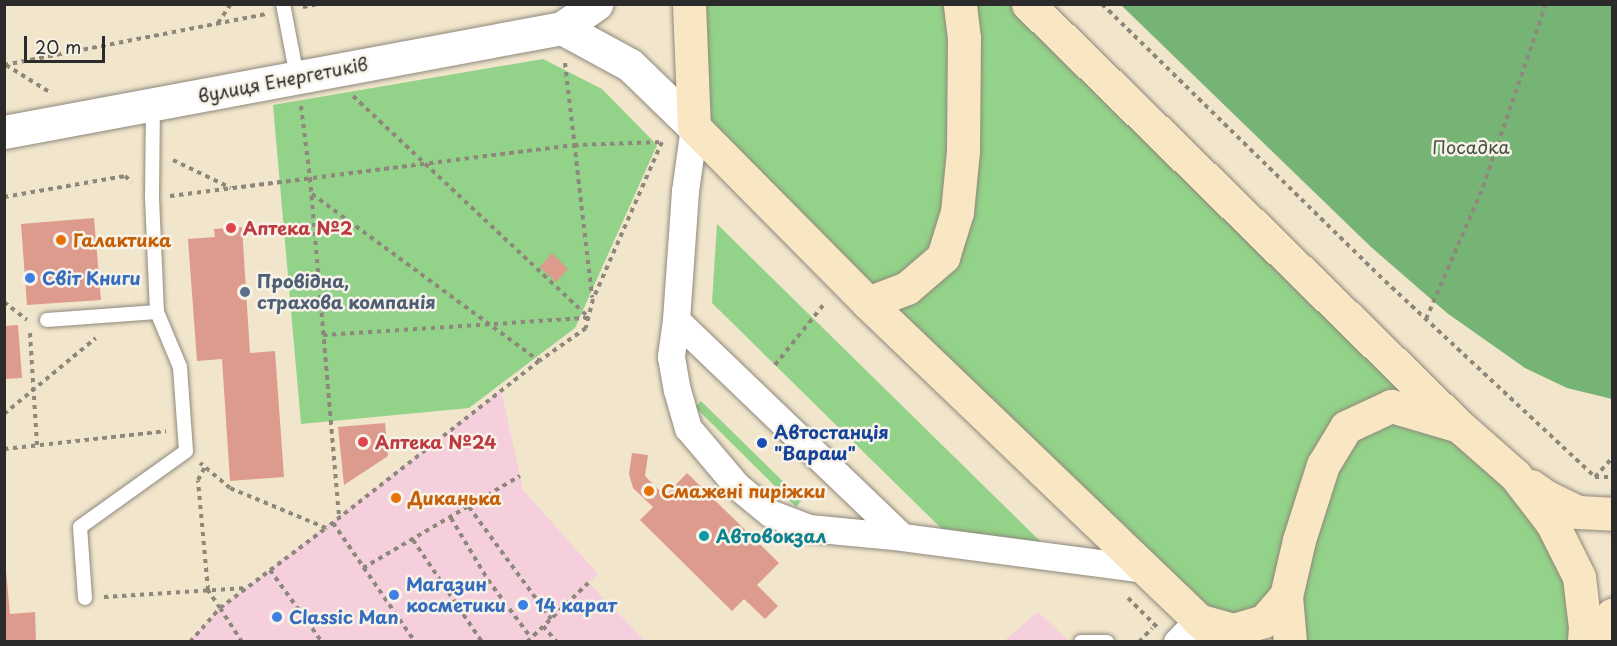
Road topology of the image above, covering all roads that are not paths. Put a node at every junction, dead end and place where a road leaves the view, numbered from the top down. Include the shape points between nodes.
1 (596, 4) edge
2 (689, 4) edge
3 (960, 4) edge
4 (1028, 4) edge
5 (283, 8) edge
6 (562, 28) junction
7 (312, 75) junction
8 (153, 105) junction
9 (694, 127) junction
10 (4, 132) edge
11 (868, 303) junction
12 (157, 312) junction
13 (48, 320) dead end
14 (676, 320) junction
15 (1458, 425) junction
16 (1515, 475) junction
17 (1612, 514) edge
18 (902, 537) junction
19 (1146, 569) junction
20 (1286, 596) junction
21 (85, 598) road end
22 (1612, 615) edge
23 (1199, 634) edge
24 (1081, 642) edge
25 (1107, 642) edge
26 (1290, 642) edge
27 (1584, 642) edge
28 (1600, 642) edge

1 - 6 street
2 - 9 main road
3 - 11 main road via 964,38 963,151 957,212 943,257 907,288
4 - 15 main road
5 - 7 lane
6 - 7 street, вулиця Енергетиків
6 - 9 street via 630,65
7 - 8 street, вулиця Енергетиків
8 - 10 street, вулиця Енергетиків
8 - 12 lane
9 - 11 main road
9 - 14 street via 685,191
11 - 19 main road
12 - 13 lane
12 - 21 lane via 180,367 186,451 80,527
14 - 18 street
14 - 18 street via 671,357 688,428 737,486 770,513 809,528
15 - 16 main road
15 - 20 main road via 1391,406 1346,428 1323,465
16 - 17 main road via 1546,497 1578,512
16 - 27 main road via 1552,523 1579,577
18 - 19 street
19 - 23 main road
20 - 23 main road via 1264,621
20 - 26 main road
22 - 28 main road
24 - 25 lane

